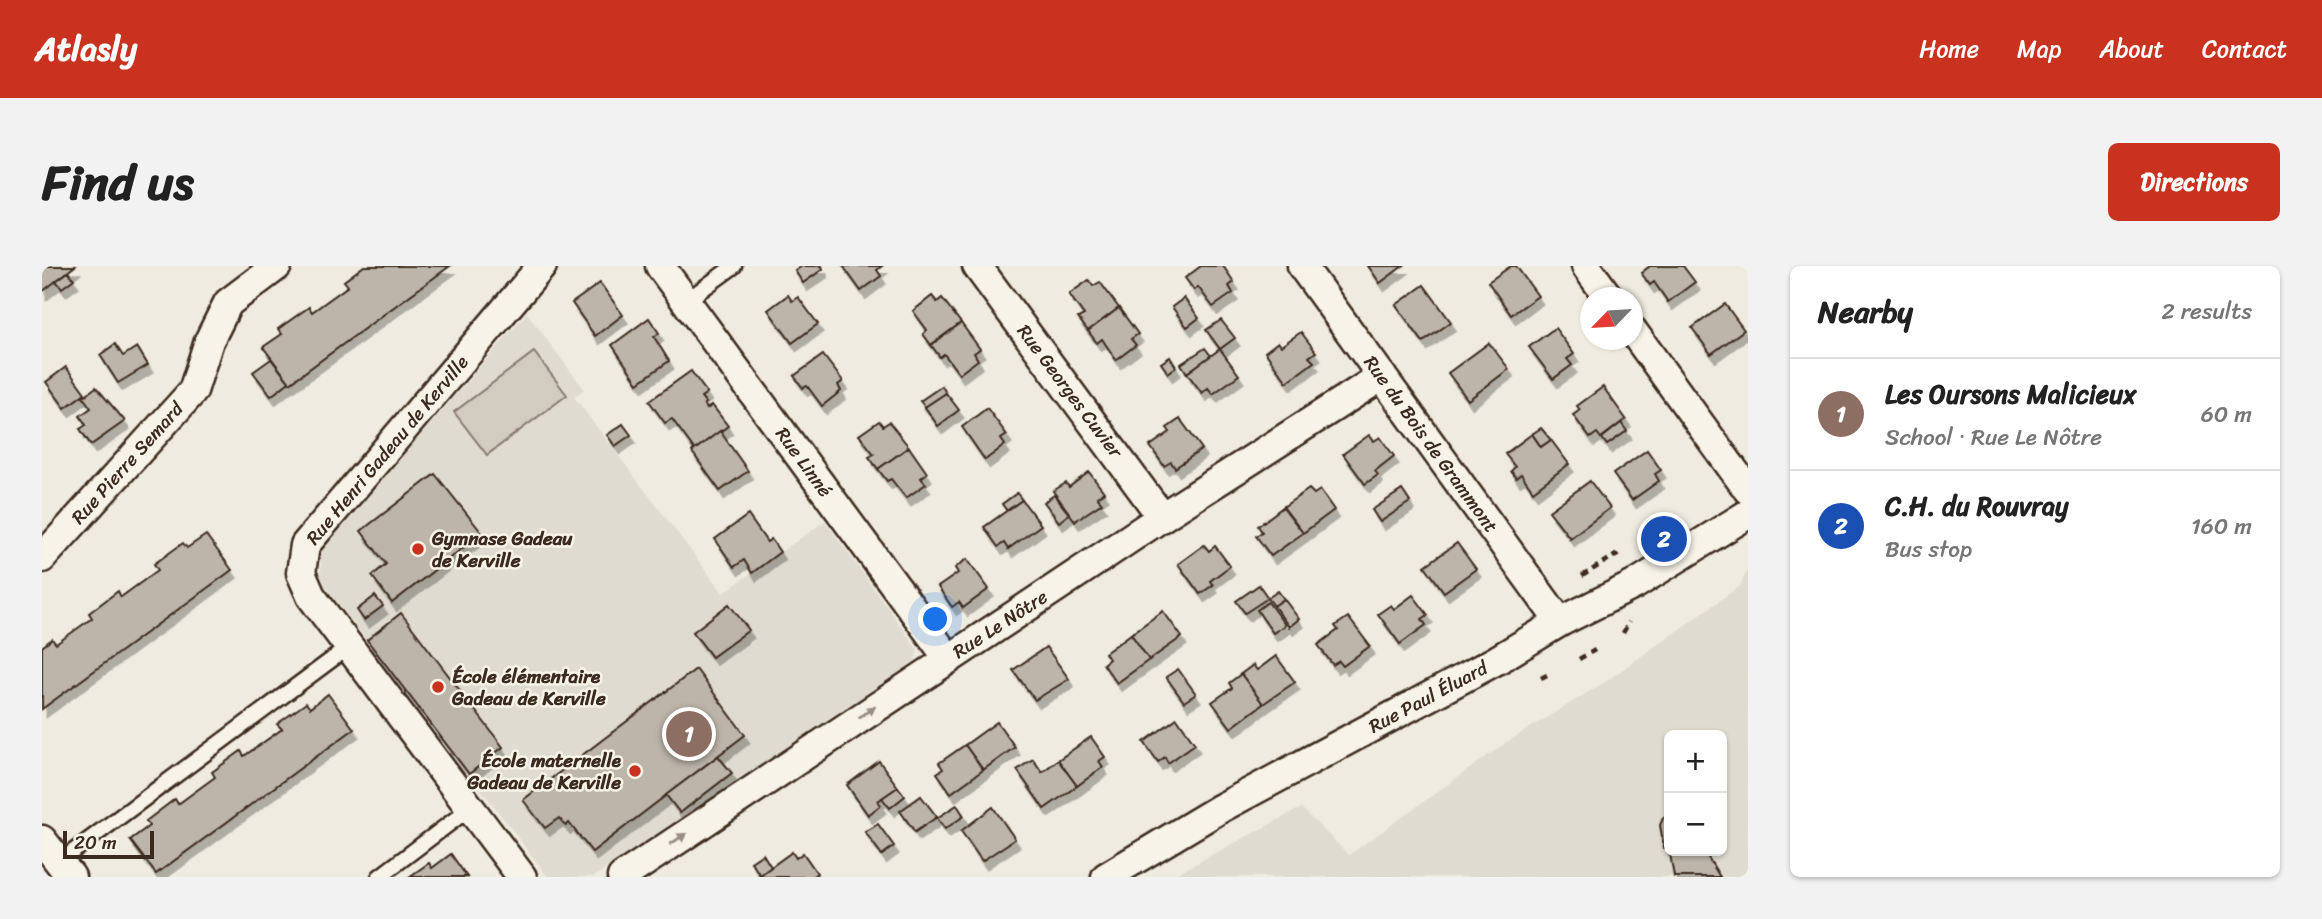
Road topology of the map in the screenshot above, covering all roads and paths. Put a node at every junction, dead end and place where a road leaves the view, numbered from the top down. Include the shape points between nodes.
1 (276, 266) edge
2 (542, 266) edge
3 (660, 266) edge
4 (734, 266) edge
5 (977, 266) edge
6 (1302, 266) edge
7 (1586, 266) edge
8 (1601, 287) edge
9 (686, 301) junction
10 (1643, 344) edge
11 (1382, 376) junction
12 (1748, 491) edge
13 (1748, 514) edge
14 (1162, 517) junction
15 (1616, 555) dead end
16 (42, 558) edge
17 (1573, 581) dead end
18 (1560, 622) junction
19 (349, 646) junction
20 (1595, 650) dead end
21 (948, 658) junction
22 (1579, 659) dead end
23 (1547, 675) dead end
24 (1541, 678) dead end
25 (470, 808) junction
26 (57, 860) edge
27 (379, 877) edge
28 (522, 877) edge
29 (621, 877) edge
30 (1106, 877) edge

1 - 16 street, Rue Pierre Semard via 228,303 209,341 193,391
2 - 19 street, Rue Henri Gadeau de Kerville via 304,545 301,573 311,596
3 - 9 street, Rue Linné
4 - 9 lane
5 - 14 street, Rue Georges Cuvier
6 - 11 street, Rue du Bois de Grammont
7 - 8 street
9 - 21 street, Rue Linné
10 - 12 street
11 - 14 street, Rue Le Nôtre
11 - 18 street, Rue du Bois de Grammont
13 - 18 street, Rue Paul Éluard via 1634,585
14 - 21 street, Rue Le Nôtre
15 - 17 path
18 - 30 street, Rue Paul Éluard via 1220,808
19 - 25 street, Rue Henri Gadeau de Kerville
19 - 26 lane
20 - 22 path
29 -> 21 street, Rue Le Nôtre
23 - 24 path
25 - 27 lane
25 - 28 street, Rue Henri Gadeau de Kerville

